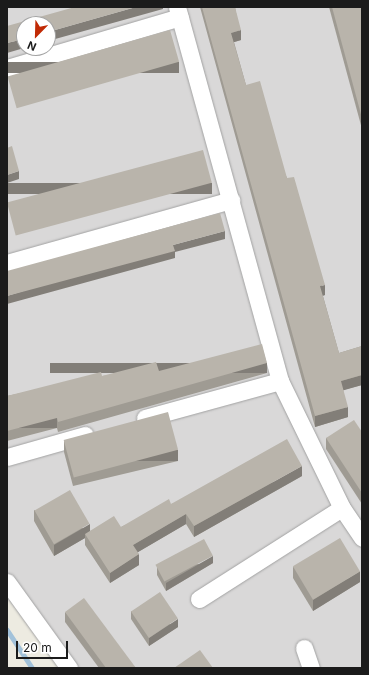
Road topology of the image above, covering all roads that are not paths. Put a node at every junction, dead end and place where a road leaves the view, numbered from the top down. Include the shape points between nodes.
1 (179, 12) edge
2 (7, 68) edge
3 (231, 200) junction
4 (7, 262) edge
5 (280, 381) junction
6 (128, 423) edge
7 (106, 429) edge
8 (7, 456) edge
9 (342, 508) junction
10 (362, 538) edge
11 (7, 582) edge
12 (199, 599) dead end
13 (304, 648) dead end
14 (69, 668) edge
15 (312, 668) edge

1 - 2 street
1 - 3 street
3 - 4 street
3 - 5 street
5 - 6 street
5 - 9 street
7 - 8 street
9 - 10 street
9 - 12 street
11 - 14 street
13 - 15 street

